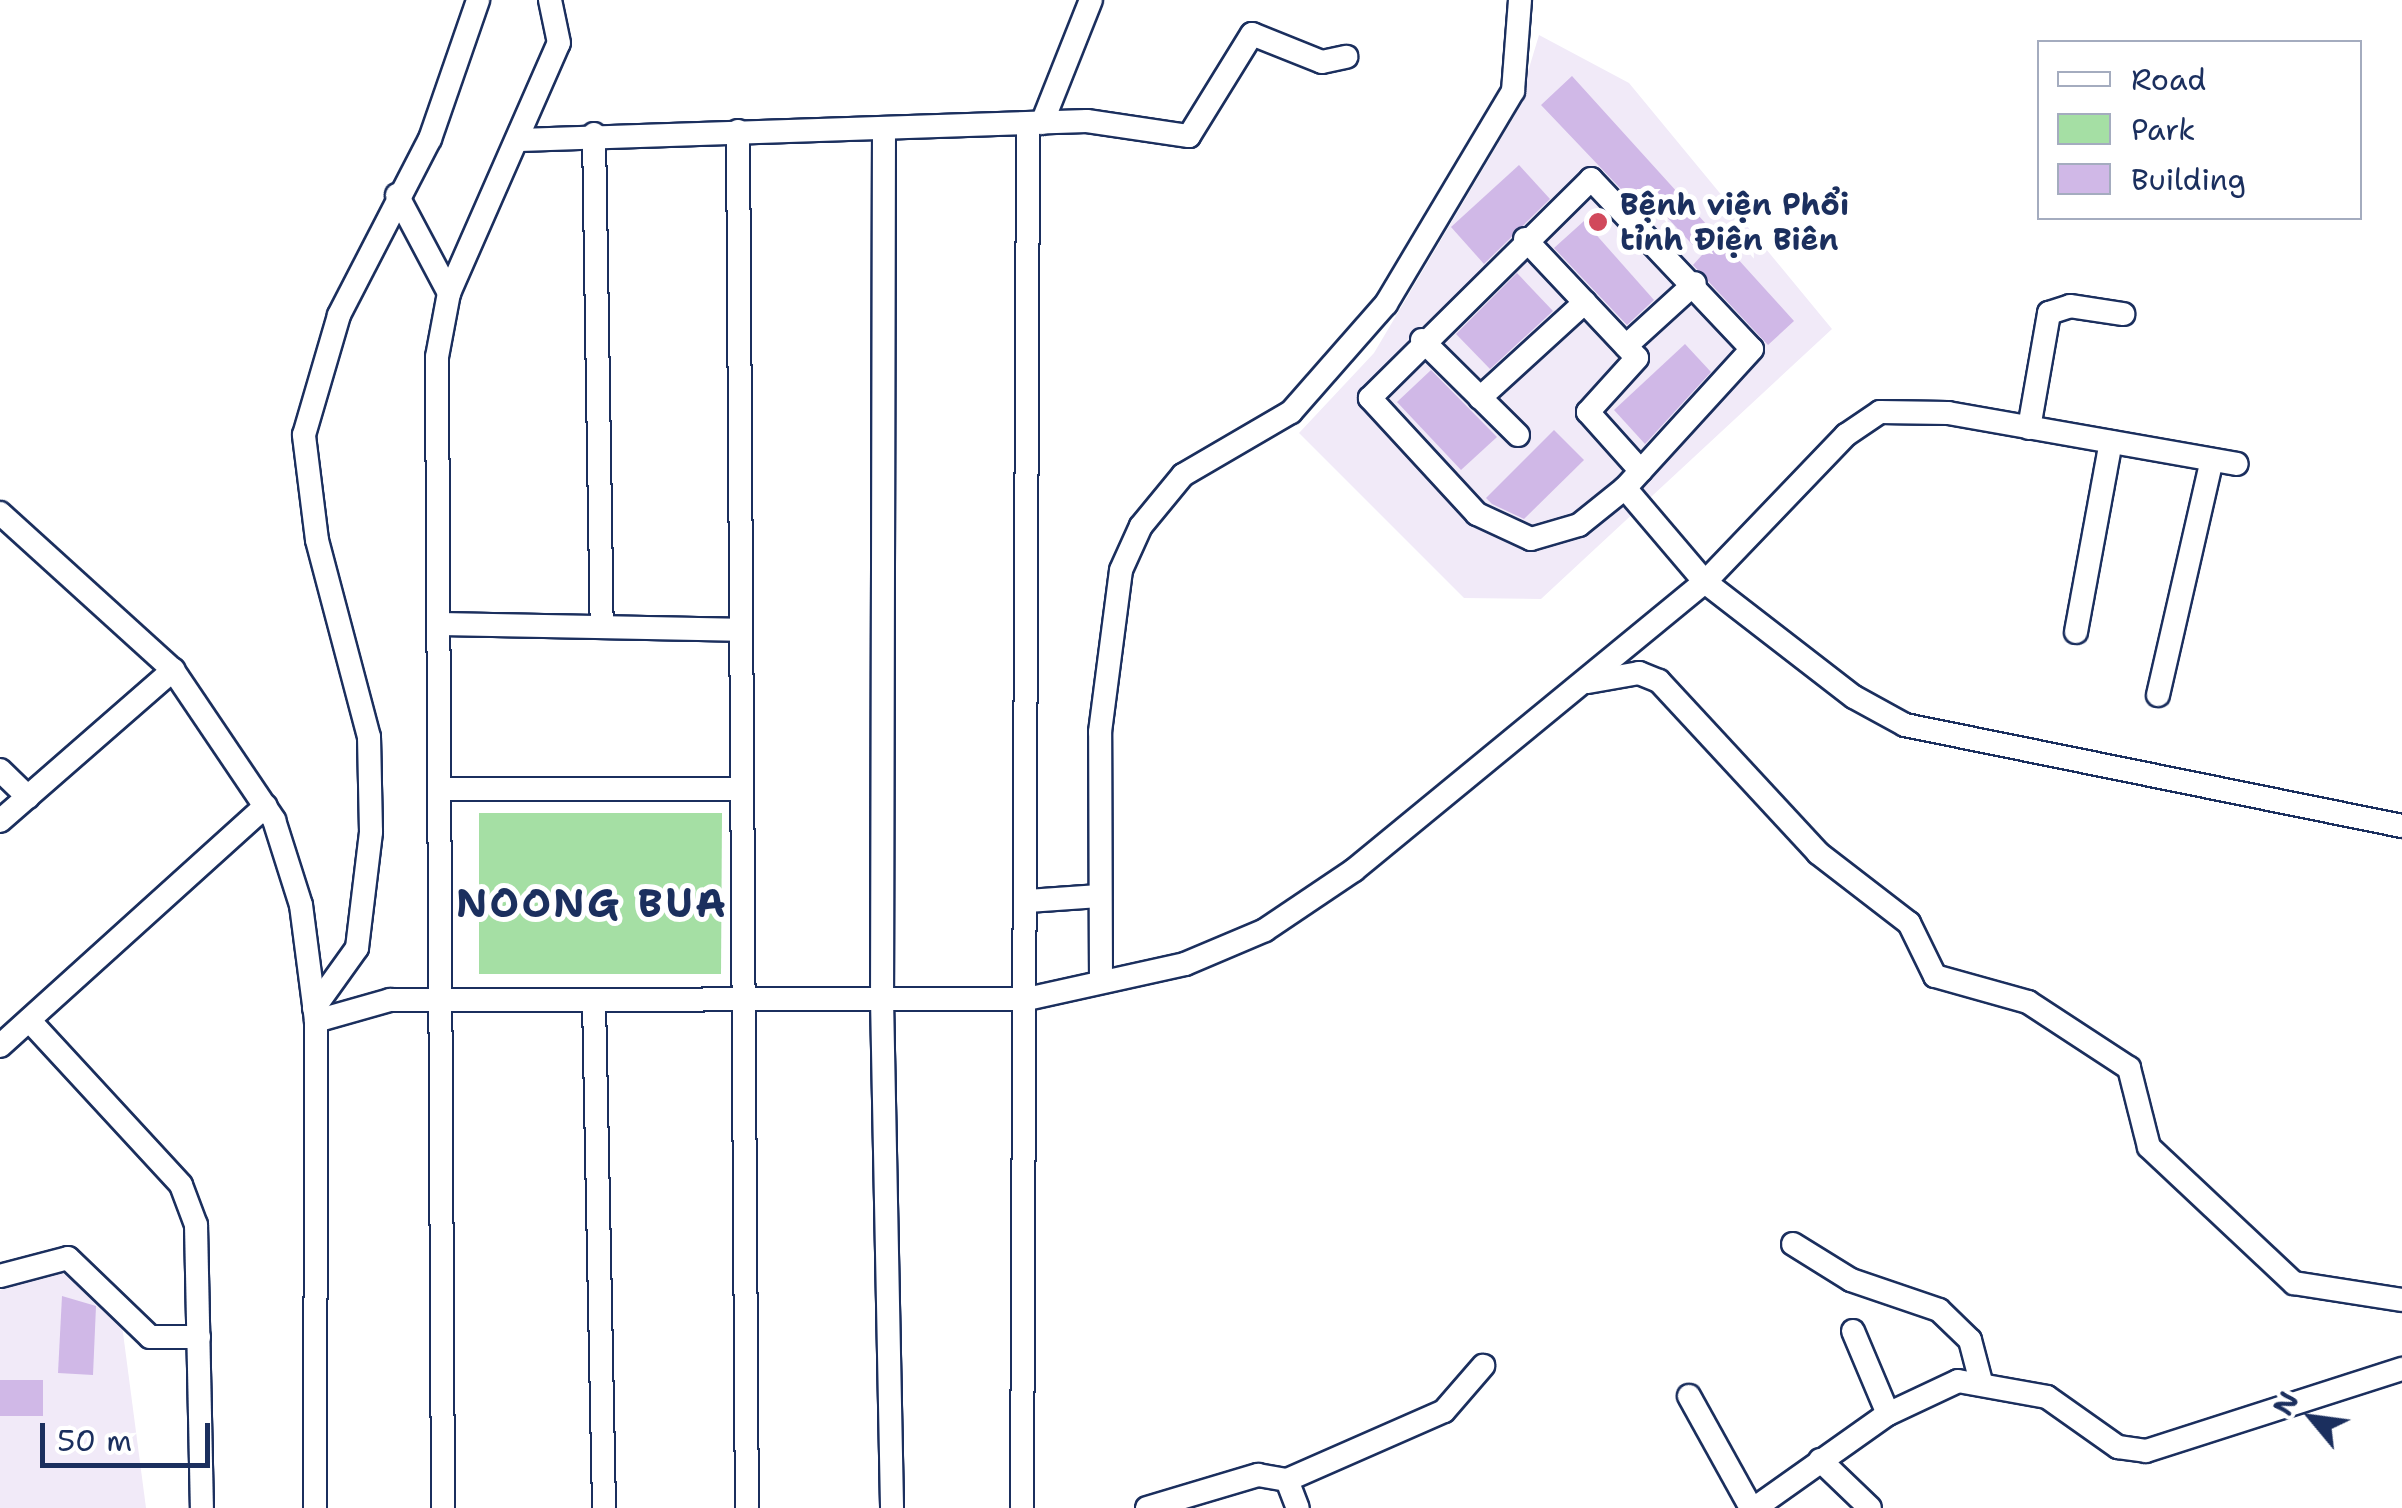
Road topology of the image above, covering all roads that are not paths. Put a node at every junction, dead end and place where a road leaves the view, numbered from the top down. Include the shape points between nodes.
1 (478, 0) edge
2 (550, 0) edge
3 (1092, 0) edge
4 (1520, 0) edge
5 (1346, 57) dead end
6 (1035, 124) junction
7 (884, 128) junction
8 (738, 130) junction
9 (594, 134) junction
10 (520, 140) junction
11 (399, 200) junction
12 (1525, 239) junction
13 (1695, 283) junction
14 (450, 293) junction
15 (1585, 302) junction
16 (2123, 314) dead end
17 (1422, 340) junction
18 (1626, 346) junction
19 (1480, 398) junction
20 (2029, 428) junction
21 (1518, 435) dead end
22 (2110, 442) junction
23 (2212, 460) junction
24 (2238, 464) dead end
25 (1633, 480) junction
26 (0, 514) edge
27 (1705, 582) junction
28 (439, 624) junction
29 (602, 627) junction
30 (739, 630) junction
31 (2076, 632) dead end
32 (173, 670) junction
33 (1585, 680) junction
34 (2158, 696) dead end
35 (0, 770) edge
36 (440, 789) junction
37 (740, 789) junction
38 (28, 797) junction
39 (266, 806) junction
40 (0, 821) edge
41 (2402, 826) edge
42 (1100, 896) junction
43 (1028, 900) junction
44 (1101, 981) junction
45 (741, 999) junction
46 (882, 999) junction
47 (1028, 999) junction
48 (442, 1000) junction
49 (594, 1000) junction
50 (315, 1014) junction
51 (29, 1020) junction
52 (0, 1046) edge
53 (1794, 1244) dead end
54 (0, 1276) edge
55 (2402, 1300) edge
56 (1854, 1331) dead end
57 (198, 1337) junction
58 (1483, 1366) dead end
59 (2402, 1368) edge
60 (1980, 1382) junction
61 (1690, 1396) dead end
62 (1888, 1414) junction
63 (1820, 1460) junction
64 (1287, 1480) junction
65 (202, 1508) edge
66 (315, 1508) edge
67 (443, 1508) edge
68 (604, 1508) edge
69 (747, 1508) edge
70 (892, 1508) edge
71 (1022, 1508) edge
72 (1147, 1508) edge
73 (1298, 1508) edge
74 (1752, 1508) edge
75 (1870, 1508) edge

1 - 11 street via 456,76
2 - 10 street via 560,44
3 - 6 street
4 - 42 street via 1513,91 1386,304 1290,412 1224,443 1141,526 1111,601
5 - 6 street via 1322,62 1252,34 1189,136
6 - 7 street
6 - 43 street
7 - 8 street
7 - 46 street
8 - 9 street
8 - 30 street
9 - 10 street
9 - 29 street
10 - 14 street
11 - 14 street
11 - 50 street via 339,315 304,435 317,540 369,737 357,948
12 - 13 street via 1591,179
12 - 15 street
12 - 17 street
13 - 18 street
13 - 25 street via 1749,340 1750,357
14 - 28 street via 437,357
15 - 18 street
15 - 19 street
16 - 20 street via 2070,306 2049,314
17 - 19 street
17 - 25 street via 1370,398 1477,514 1517,534 1553,536
18 - 25 street via 1636,362 1588,412
19 - 21 street
20 - 22 street
20 - 27 street via 1880,412 1846,435
22 - 23 street
22 - 31 street
23 - 24 street
23 - 34 street
25 - 27 street
26 - 32 street
27 - 33 street
27 - 41 street via 1854,697 1905,724
28 - 29 street
28 - 36 street
29 - 30 street
30 - 37 street
32 - 38 street
32 - 39 street
33 - 44 street via 1354,870 1266,930 1185,964
33 - 55 street via 1639,673 1659,681 1818,853 1909,922 1935,976 2028,1002 2129,1068 2149,1147 2294,1283
35 - 38 street
36 - 37 street
36 - 48 street
37 - 45 street
38 - 40 street
39 - 50 street via 302,905
39 - 51 street
42 - 43 street
42 - 44 street
43 - 47 street
44 - 47 street
45 - 46 street
45 - 49 street
45 - 69 street
46 - 47 street
46 - 70 street
47 - 71 street
48 - 49 street
48 - 50 street via 390,1000
48 - 67 street
49 - 68 street
50 - 66 street
51 - 52 street
51 - 57 street via 180,1186 196,1225
53 - 60 street via 1852,1280 1939,1310 1970,1340
54 - 57 street via 68,1258 150,1337
56 - 62 street
57 - 65 street
58 - 64 street via 1444,1412
59 - 60 street via 2146,1451 2118,1447 2047,1397
60 - 62 street via 1928,1391
61 - 74 street
62 - 63 street
63 - 74 street
63 - 75 street
64 - 72 street via 1258,1475
64 - 73 street

